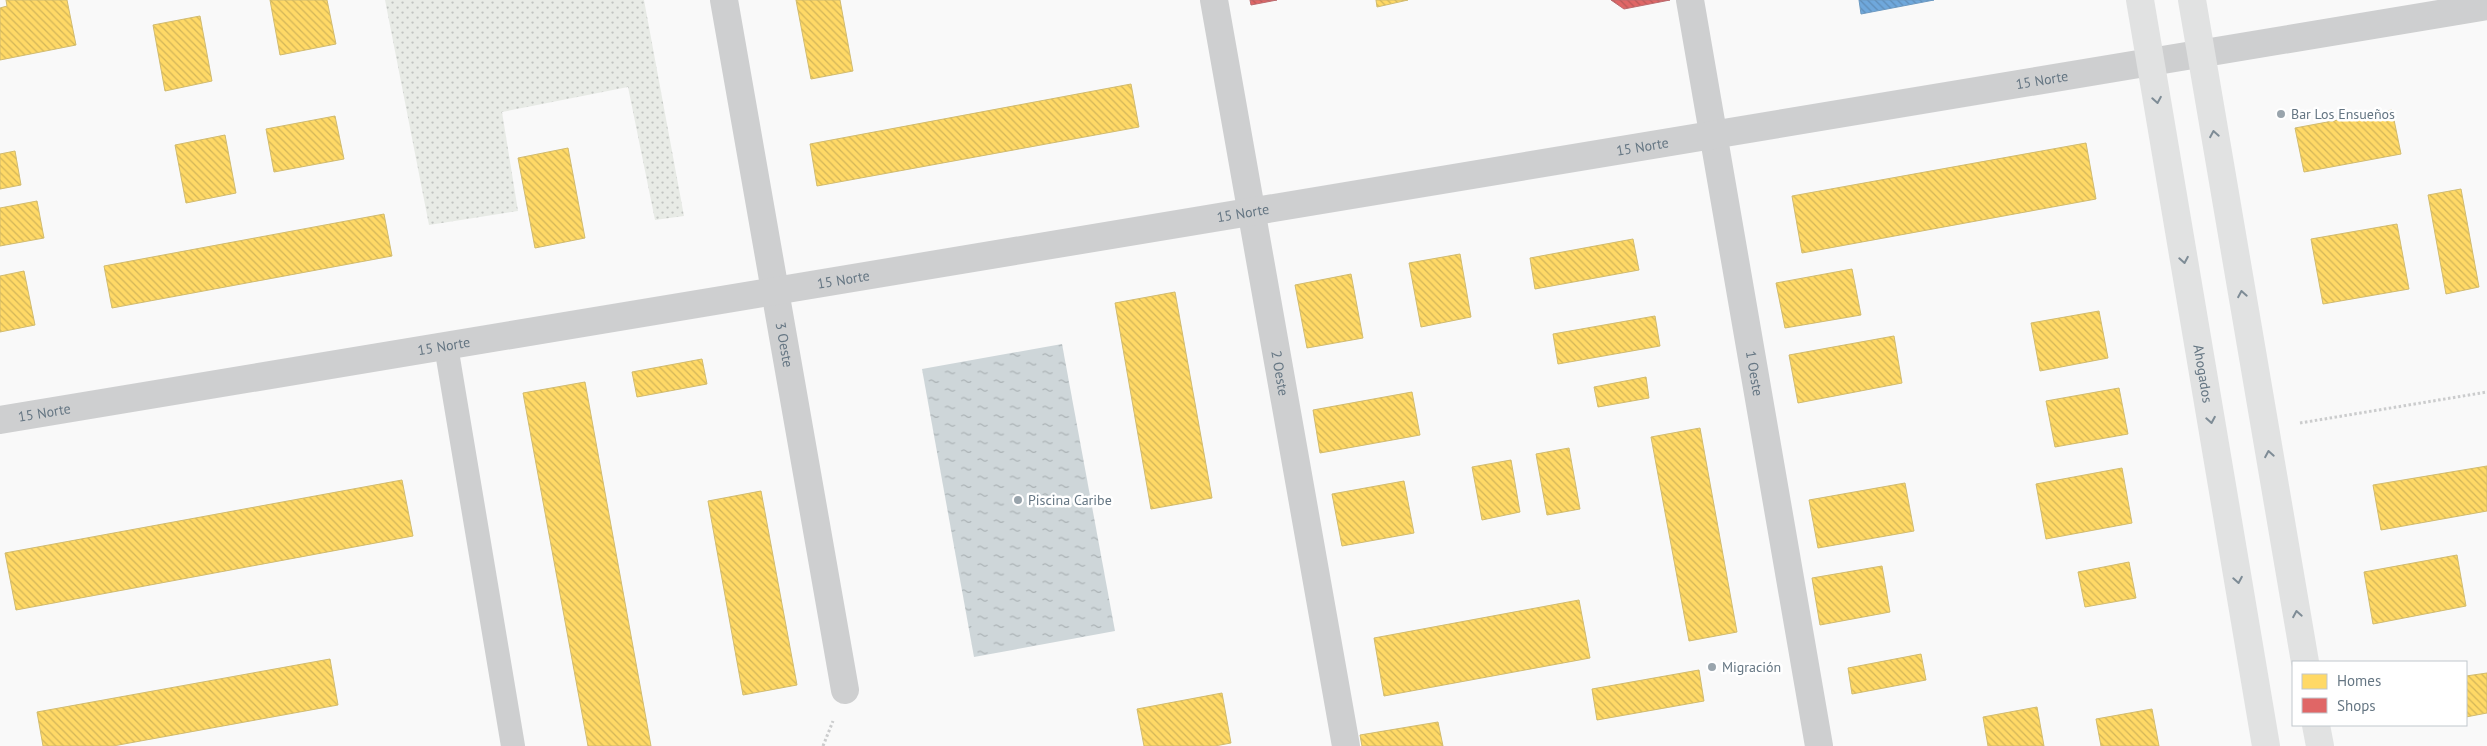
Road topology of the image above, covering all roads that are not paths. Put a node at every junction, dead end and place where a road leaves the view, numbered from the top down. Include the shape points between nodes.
1 (724, 0) edge
2 (1214, 0) edge
3 (1690, 0) edge
4 (2140, 0) edge
5 (2192, 0) edge
6 (2487, 6) edge
7 (2201, 53) junction
8 (2150, 62) junction
9 (1713, 135) junction
10 (1252, 213) junction
11 (775, 292) junction
12 (446, 346) junction
13 (0, 420) edge
14 (2305, 661) edge
15 (845, 690) dead end
16 (2316, 726) edge
17 (513, 746) edge
18 (1346, 746) edge
19 (1819, 746) edge
20 (2266, 746) edge
21 (2320, 746) edge

1 - 11 street, 3 Oeste
2 - 10 street, 2 Oeste
3 - 9 street, 1 Oeste
4 - 8 main road, Ahogados
5 - 7 main road
6 - 7 street, 15 Norte
7 - 8 street, 15 Norte
14 -> 7 main road
8 - 9 street, 15 Norte
8 -> 20 main road, Ahogados
9 - 10 street, 15 Norte
9 - 19 street, 1 Oeste
10 - 11 street, 15 Norte
10 - 18 street, 2 Oeste
11 - 12 street, 15 Norte
11 - 15 street, 3 Oeste
12 - 13 street, 15 Norte
12 - 17 lane
16 - 21 main road

